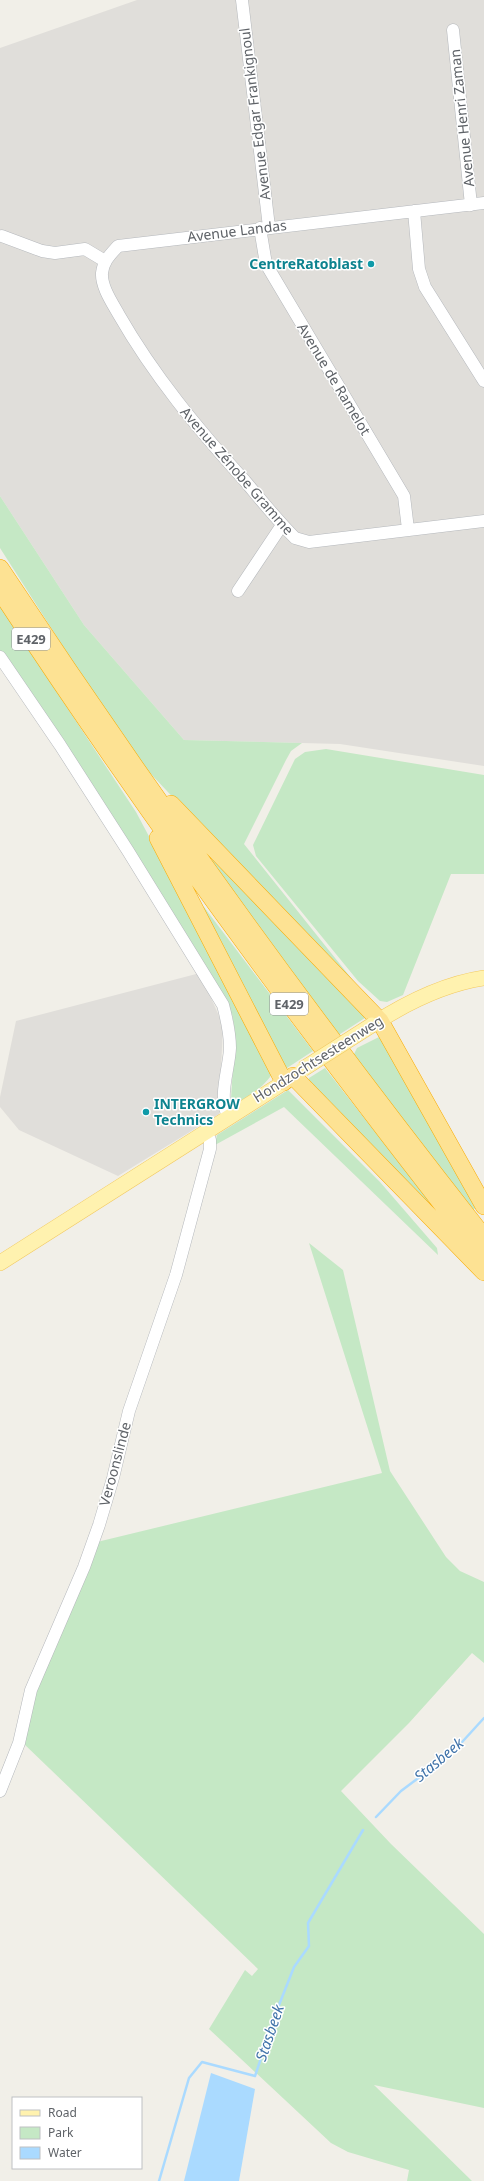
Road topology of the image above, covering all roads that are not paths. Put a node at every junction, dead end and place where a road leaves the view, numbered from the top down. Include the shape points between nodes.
1 (242, 0) edge
2 (453, 30) dead end
3 (484, 203) edge
4 (470, 205) junction
5 (414, 211) junction
6 (264, 228) junction
7 (2, 236) dead end
8 (105, 260) junction
9 (484, 381) edge
10 (484, 521) edge
11 (282, 525) junction
12 (408, 529) junction
13 (0, 568) edge
14 (0, 591) edge
15 (238, 591) dead end
16 (0, 657) edge
17 (107, 728) junction
18 (111, 745) junction
19 (484, 978) edge
20 (376, 1023) junction
21 (293, 1076) junction
22 (228, 1116) junction
23 (206, 1131) junction
24 (484, 1206) edge
25 (484, 1237) edge
26 (484, 1258) edge
27 (0, 1263) edge
28 (484, 1272) edge
29 (0, 1792) edge

1 - 6 street, Avenue Edgar Frankignoul
2 - 4 street, Avenue Henri Zaman
3 - 4 street, Avenue Landas
4 - 5 street, Avenue Landas
5 - 6 street, Avenue Landas
5 - 9 street via 419,269 425,287
6 - 8 street, Avenue Landas via 118,246
6 - 12 street, Avenue de Ramelot via 266,264 404,496
7 - 8 street via 42,251 55,253 85,249
8 - 11 street, Avenue Zénobe Gramme via 102,274 104,284 139,349 184,411
10 - 12 street, Avenue Zénobe Gramme
11 - 12 street, Avenue Zénobe Gramme via 295,538 309,542
11 - 15 street
13 - 17 highway, E429
14 - 18 highway, E429
16 - 22 street via 124,844 222,1005 229,1024 230,1049 224,1097
17 - 18 highway, E429
17 - 20 highway via 125,745 154,784 199,834
18 - 21 highway via 172,864
18 - 25 highway, E429 via 323,1028
18 - 26 highway, E429 via 314,1037
19 - 20 main road, Hondzochtsesteenweg via 447,987 406,1004
20 - 21 main road, Hondzochtsesteenweg, bridge
20 - 24 highway
21 - 22 main road, Hondzochtsesteenweg
21 - 28 highway
22 - 23 main road, Hondzochtsesteenweg
23 - 27 main road, Hondzochtsesteenweg
23 - 29 street, Veroonslinde via 210,1149 176,1275 129,1411 101,1519 84,1566 31,1690 19,1743

